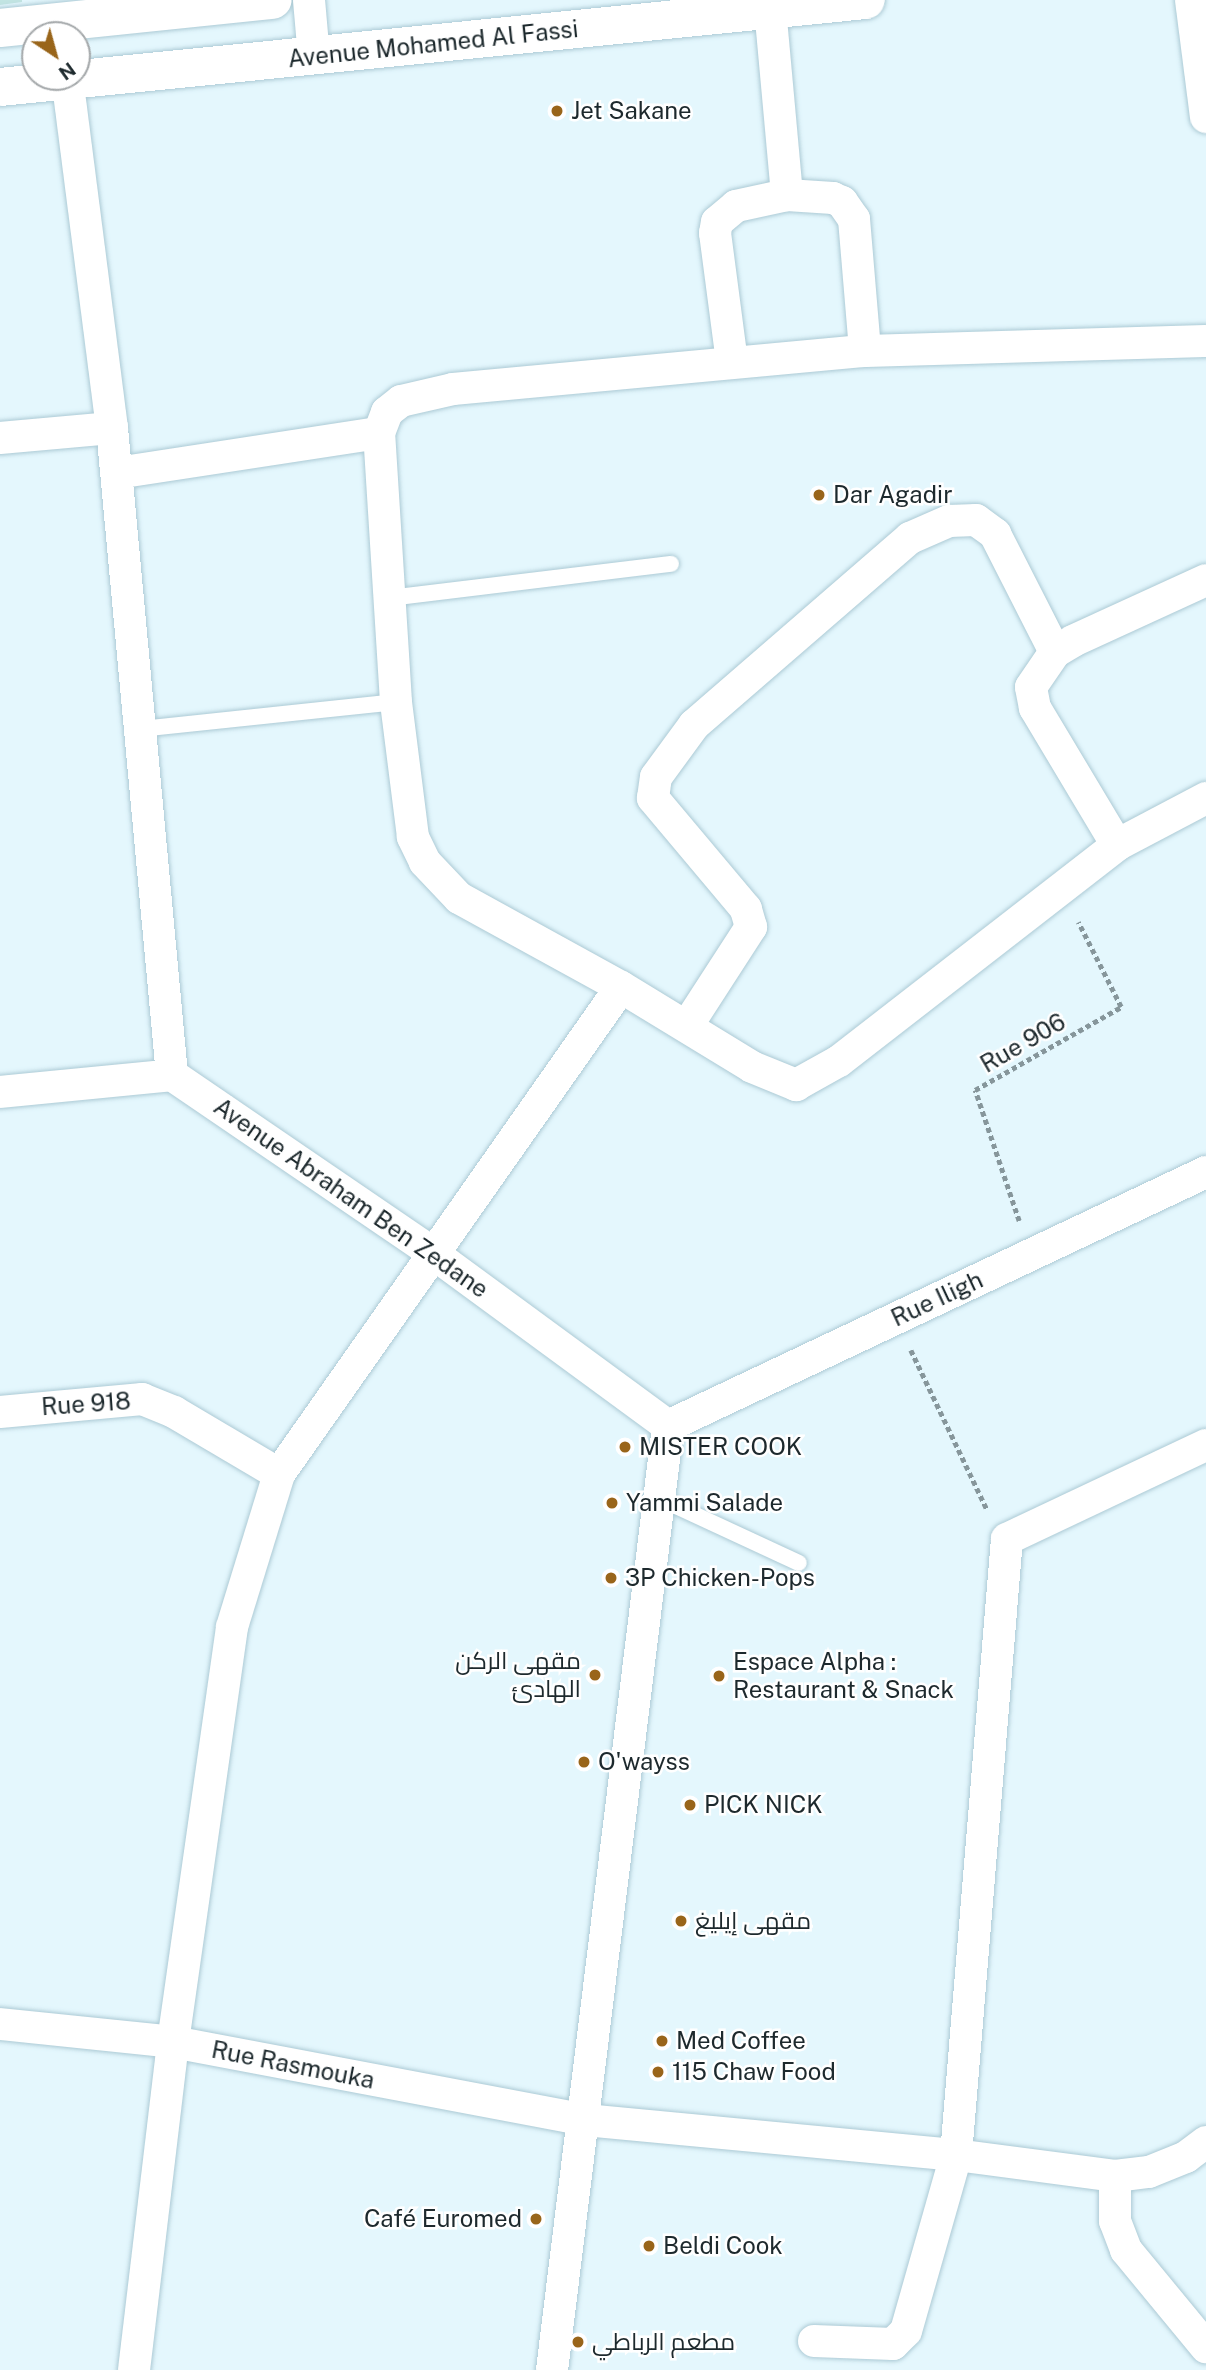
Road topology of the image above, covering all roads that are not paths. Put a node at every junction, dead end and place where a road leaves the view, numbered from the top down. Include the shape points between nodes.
1 (273, 0) edge
2 (309, 0) edge
3 (866, 0) edge
4 (1191, 0) edge
5 (769, 8) junction
6 (91, 24) edge
7 (0, 28) edge
8 (21, 28) edge
9 (314, 57) junction
10 (91, 77) edge
11 (21, 85) edge
12 (0, 88) edge
13 (70, 91) edge
14 (1206, 117) edge
15 (787, 195) junction
16 (1206, 341) edge
17 (865, 351) junction
18 (732, 362) junction
19 (112, 428) junction
20 (379, 433) junction
21 (0, 438) edge
22 (117, 473) junction
23 (671, 564) dead end
24 (1206, 580) edge
25 (389, 598) junction
26 (1055, 652) junction
27 (396, 702) junction
28 (140, 729) junction
29 (1206, 798) edge
30 (1117, 845) junction
31 (621, 987) junction
32 (687, 1026) junction
33 (172, 1075) junction
34 (0, 1092) edge
35 (1206, 1172) edge
36 (434, 1254) junction
37 (0, 1412) edge
38 (668, 1426) junction
39 (1206, 1445) edge
40 (279, 1474) junction
41 (659, 1497) junction
42 (799, 1563) dead end
43 (0, 2024) edge
44 (173, 2042) junction
45 (584, 2120) junction
46 (1206, 2142) edge
47 (956, 2155) junction
48 (1115, 2176) junction
49 (814, 2341) dead end
50 (1206, 2347) edge
51 (134, 2370) edge
52 (552, 2370) edge

1 - 6 street
2 - 9 street
3 - 5 street, Avenue Mohamed Al Fassi
4 - 14 street
5 - 9 street, Avenue Mohamed Al Fassi
5 - 15 street
7 - 8 street
9 - 10 street, Avenue Mohamed Al Fassi
11 - 12 street, Avenue Mohamed Al Fassi
13 - 19 street
15 - 17 street via 833,198 842,202 854,219
15 - 18 street via 736,206 717,222
16 - 17 street
17 - 18 street
18 - 20 street via 453,389 401,401 387,412
19 - 21 street
19 - 22 street
20 - 22 street
20 - 25 street
22 - 28 street
23 - 25 lane
24 - 26 street
25 - 27 street
26 - 30 street via 1031,687 1035,708
26 - 32 street via 995,534 976,520 949,521 910,538 694,725 656,777 653,798 746,909 751,927
27 - 28 lane
27 - 31 street via 413,837 439,881 458,898
28 - 33 street
29 - 30 street
30 - 32 street via 839,1061 796,1085 771,1077
31 - 32 street
31 - 36 street
33 - 34 street
33 - 36 street, Avenue Abraham Ben Zedane
35 - 38 street, Rue Iligh
36 - 38 street, Avenue Abraham Ben Zedane
36 - 40 street
37 - 40 street, Rue 918 via 142,1399 174,1412
38 - 41 street
39 - 47 street via 1007,1539
40 - 44 street via 232,1627
41 - 42 lane
41 - 45 street
43 - 44 street, Rue Rasmouka
44 - 45 street, Rue Rasmouka
44 - 51 street
45 - 47 street, Rue Rasmouka
45 - 52 street
46 - 48 street, Rue Rasmouka via 1186,2157 1149,2172
47 - 48 street, Rue Rasmouka
47 - 49 street via 906,2331 893,2344
48 - 50 street via 1115,2221 1126,2250

